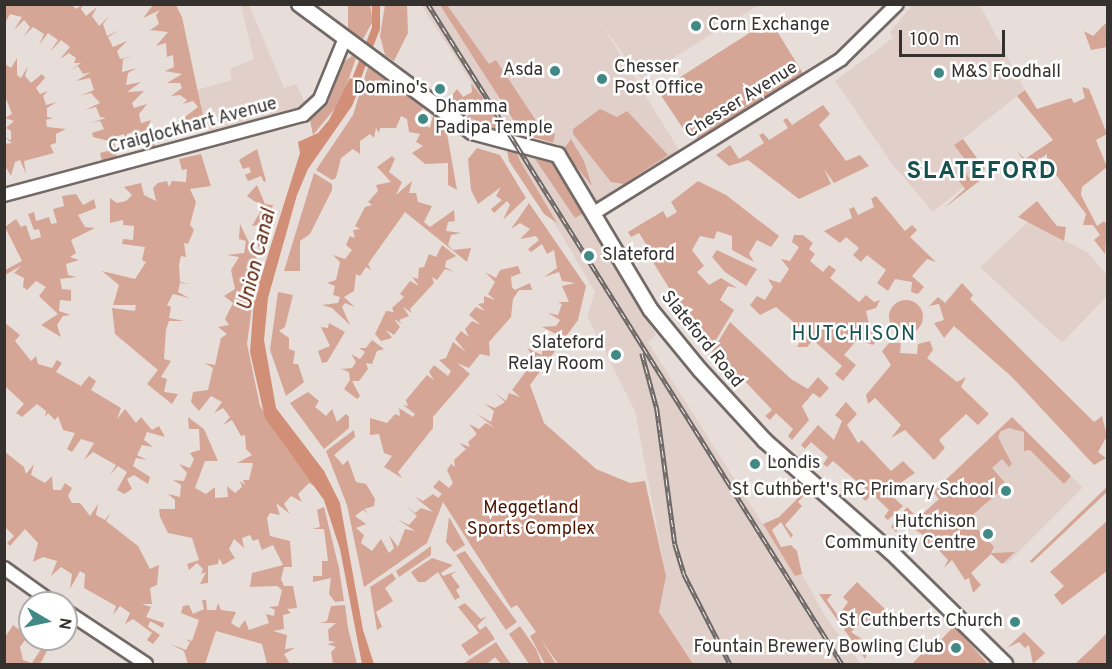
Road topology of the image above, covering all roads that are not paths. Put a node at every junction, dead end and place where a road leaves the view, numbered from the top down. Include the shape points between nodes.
1 (298, 4) edge
2 (897, 6) edge
3 (345, 38) junction
4 (4, 195) edge
5 (594, 213) junction
6 (4, 568) edge
7 (36, 591) edge
8 (78, 619) edge
9 (146, 664) edge
10 (1005, 664) edge

1 - 3 main road, Slateford Road
2 - 5 street, Chesser Avenue via 842,59
3 - 4 street, Craiglockhart Avenue via 320,99 303,115
3 - 5 main road, Slateford Road via 472,132 554,153
5 - 10 main road, Slateford Road via 658,320 739,415 900,561
6 - 7 street
8 - 9 street

